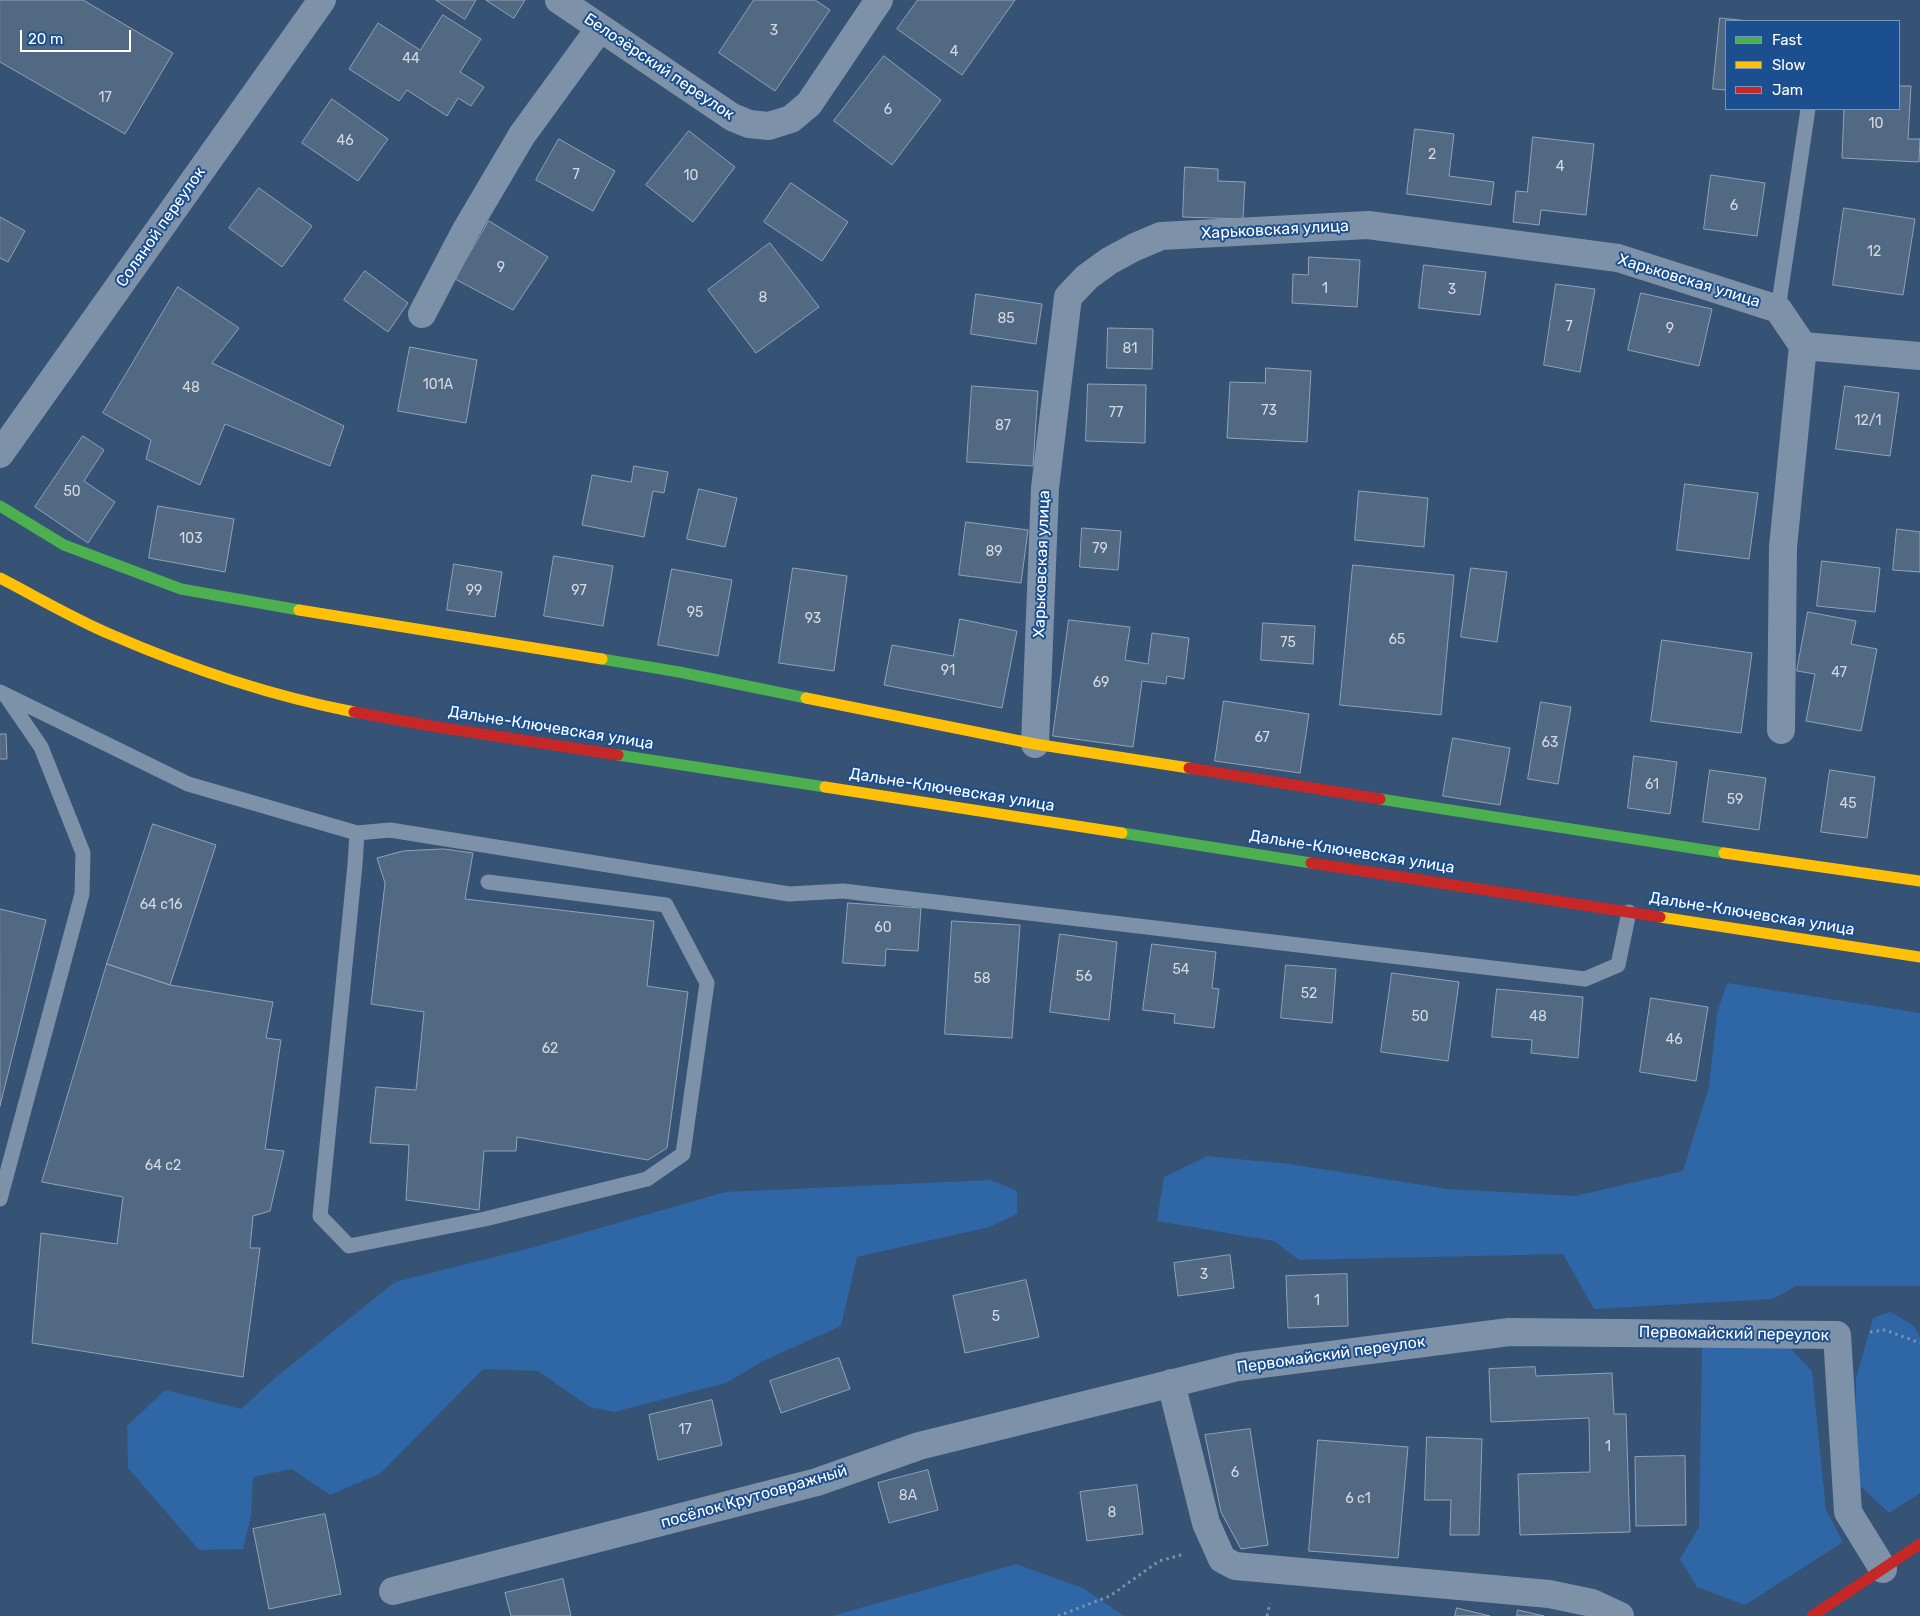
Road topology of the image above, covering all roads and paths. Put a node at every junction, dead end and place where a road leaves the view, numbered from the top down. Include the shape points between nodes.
1 (322, 0) edge
2 (559, 0) edge
3 (879, 0) edge
4 (600, 28) junction
5 (1808, 110) edge
6 (1778, 309) junction
7 (422, 314) dead end
8 (1803, 346) junction
9 (1920, 356) edge
10 (0, 454) edge
11 (0, 506) edge
12 (0, 578) edge
13 (2, 693) edge
14 (1782, 730) dead end
15 (1035, 744) junction
16 (357, 833) junction
17 (1920, 881) edge
18 (488, 882) dead end
19 (1629, 912) junction
20 (1920, 957) edge
21 (0, 1199) edge
22 (1837, 1335) junction
23 (1920, 1343) edge
24 (1171, 1383) junction
25 (1920, 1544) edge
26 (1159, 1561) dead end
27 (1883, 1569) junction
28 (393, 1591) dead end
29 (1058, 1616) edge
30 (1620, 1616) edge
31 (1812, 1616) edge

1 - 10 street, Соляной переулок
2 - 4 street, Белозёрский переулок
3 - 4 street, Белозёрский переулок via 809,104 791,119 769,126 749,124 732,117
4 - 7 street via 522,135 466,230
5 - 6 lane
6 - 8 street, Харьковская улица
6 - 15 street, Харьковская улица via 1618,258 1368,225 1162,236 1109,261 1068,296 1045,488
8 - 9 street
8 - 14 street via 1783,547
11 - 15 main road via 64,545 181,589 679,672
12 - 19 main road, Дальне-Ключевская улица via 111,635 221,677 324,706 437,727
13 - 16 lane via 188,784
13 - 21 lane via 41,747 83,853 82,894
15 - 17 main road via 1687,848
16 - 18 lane via 320,1216 349,1246 485,1219 647,1179 682,1154 707,983 666,905
16 - 19 lane via 390,830 789,894 843,891 1585,979 1618,965
19 - 20 main road, Дальне-Ключевская улица
22 - 23 path via 1885,1330
22 - 24 street, Первомайский переулок via 1509,1332 1238,1367
22 - 27 street, Первомайский переулок via 1848,1512
24 - 28 street, посёлок Крутоовражный via 919,1446 817,1482
24 - 30 street via 1206,1523 1222,1559 1235,1566 1549,1594 1592,1603
25 - 27 main road
26 - 29 path via 1110,1596
27 - 31 main road

